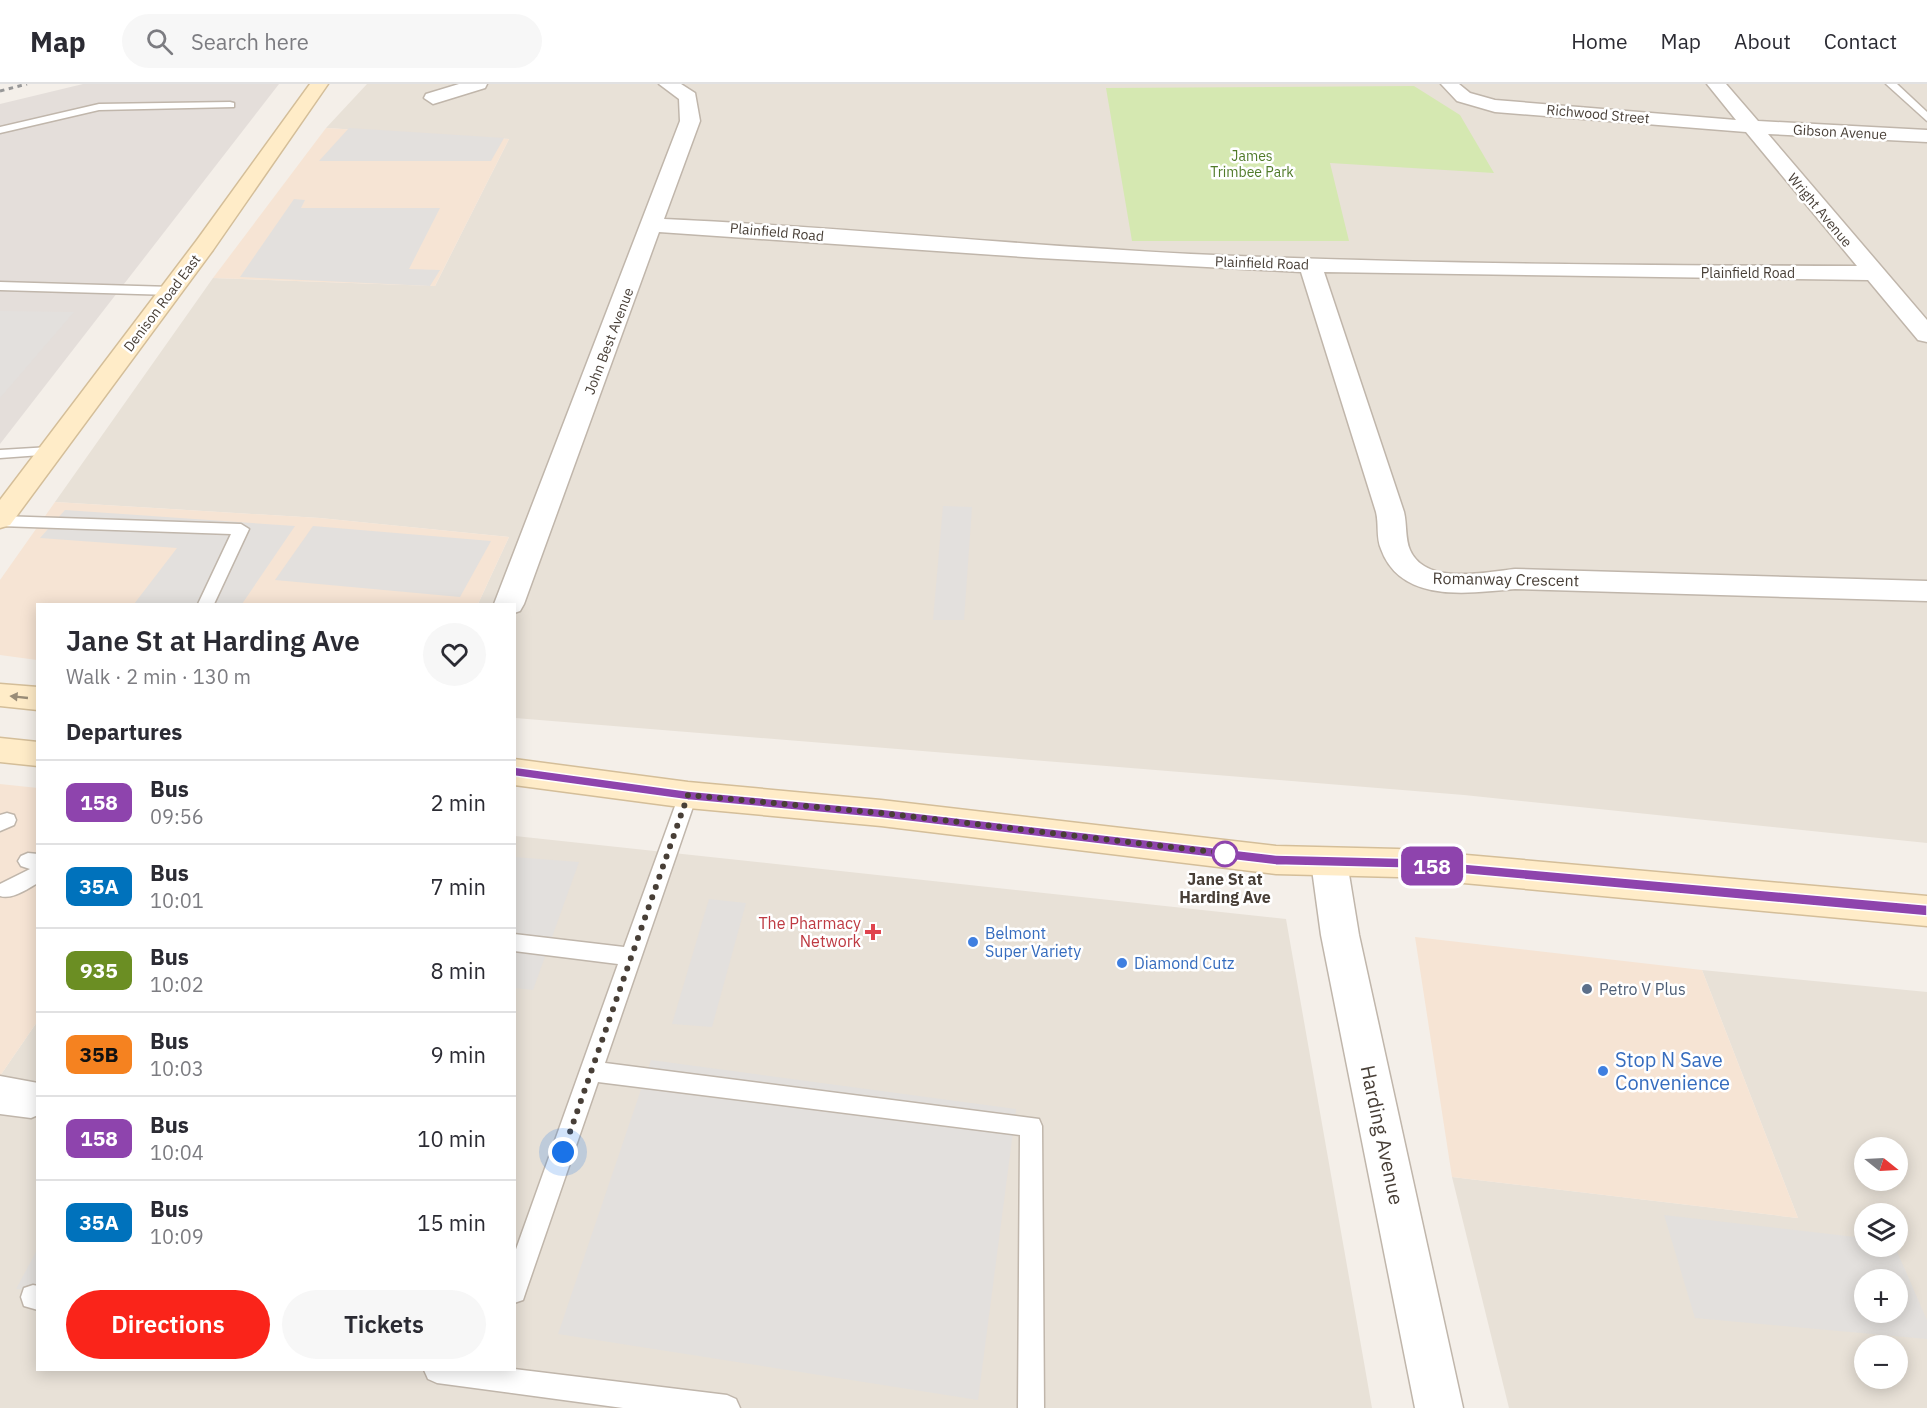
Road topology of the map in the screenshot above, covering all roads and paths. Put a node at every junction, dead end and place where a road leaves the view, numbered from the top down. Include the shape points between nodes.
1 (319, 84) edge
2 (478, 84) edge
3 (668, 84) edge
4 (1450, 84) edge
5 (1716, 84) edge
6 (1891, 84) edge
7 (433, 98) dead end
8 (230, 105) dead end
9 (1927, 118) edge
10 (1753, 127) junction
11 (0, 130) edge
12 (1927, 136) edge
13 (652, 225) junction
14 (1310, 265) junction
15 (1873, 273) junction
16 (0, 286) edge
17 (172, 291) junction
18 (1927, 335) edge
19 (50, 452) junction
20 (0, 454) edge
21 (0, 520) edge
22 (1927, 591) edge
23 (206, 603) edge
24 (508, 603) edge
25 (0, 695) edge
26 (36, 699) edge
27 (0, 750) edge
28 (36, 754) edge
29 (516, 772) edge
30 (688, 795) junction
31 (1329, 862) junction
32 (34, 866) edge
33 (6, 890) dead end
34 (1927, 911) edge
35 (516, 942) edge
36 (631, 957) junction
37 (591, 1071) junction
38 (516, 1285) edge
39 (449, 1371) edge
40 (486, 1374) edge
41 (727, 1408) edge
42 (1031, 1408) edge
43 (1438, 1408) edge

1 - 17 main road, Denison Road East
2 - 7 street
3 - 13 street, John Best Avenue via 688,97 690,121
4 - 10 street, Richwood Street via 1453,91 1471,101 1495,106
5 - 10 street, Wright Avenue
6 - 9 lane
8 - 11 lane via 99,107
10 - 12 street, Gibson Avenue
10 - 15 street, Wright Avenue
13 - 14 street, Plainfield Road via 1094,255
13 - 24 street, John Best Avenue
14 - 15 street, Plainfield Road
14 - 22 street, Romanway Crescent via 1383,490 1395,549 1410,572 1427,579 1459,582 1515,579
15 - 18 street, Wright Avenue
16 - 17 lane
17 - 19 main road, Denison Road East
19 - 20 lane
19 - 21 main road, Denison Road East
21 - 23 lane via 241,529
26 -> 25 main road
27 - 28 main road
29 - 30 main road
30 - 31 main road via 881,813 1276,860
30 - 36 lane
31 - 34 main road via 1410,864
31 - 43 street, Harding Avenue via 1340,934
32 - 33 lane
35 - 36 lane
36 - 37 lane
37 - 38 lane
37 - 42 lane via 1031,1126
39 - 40 lane
40 - 41 lane

